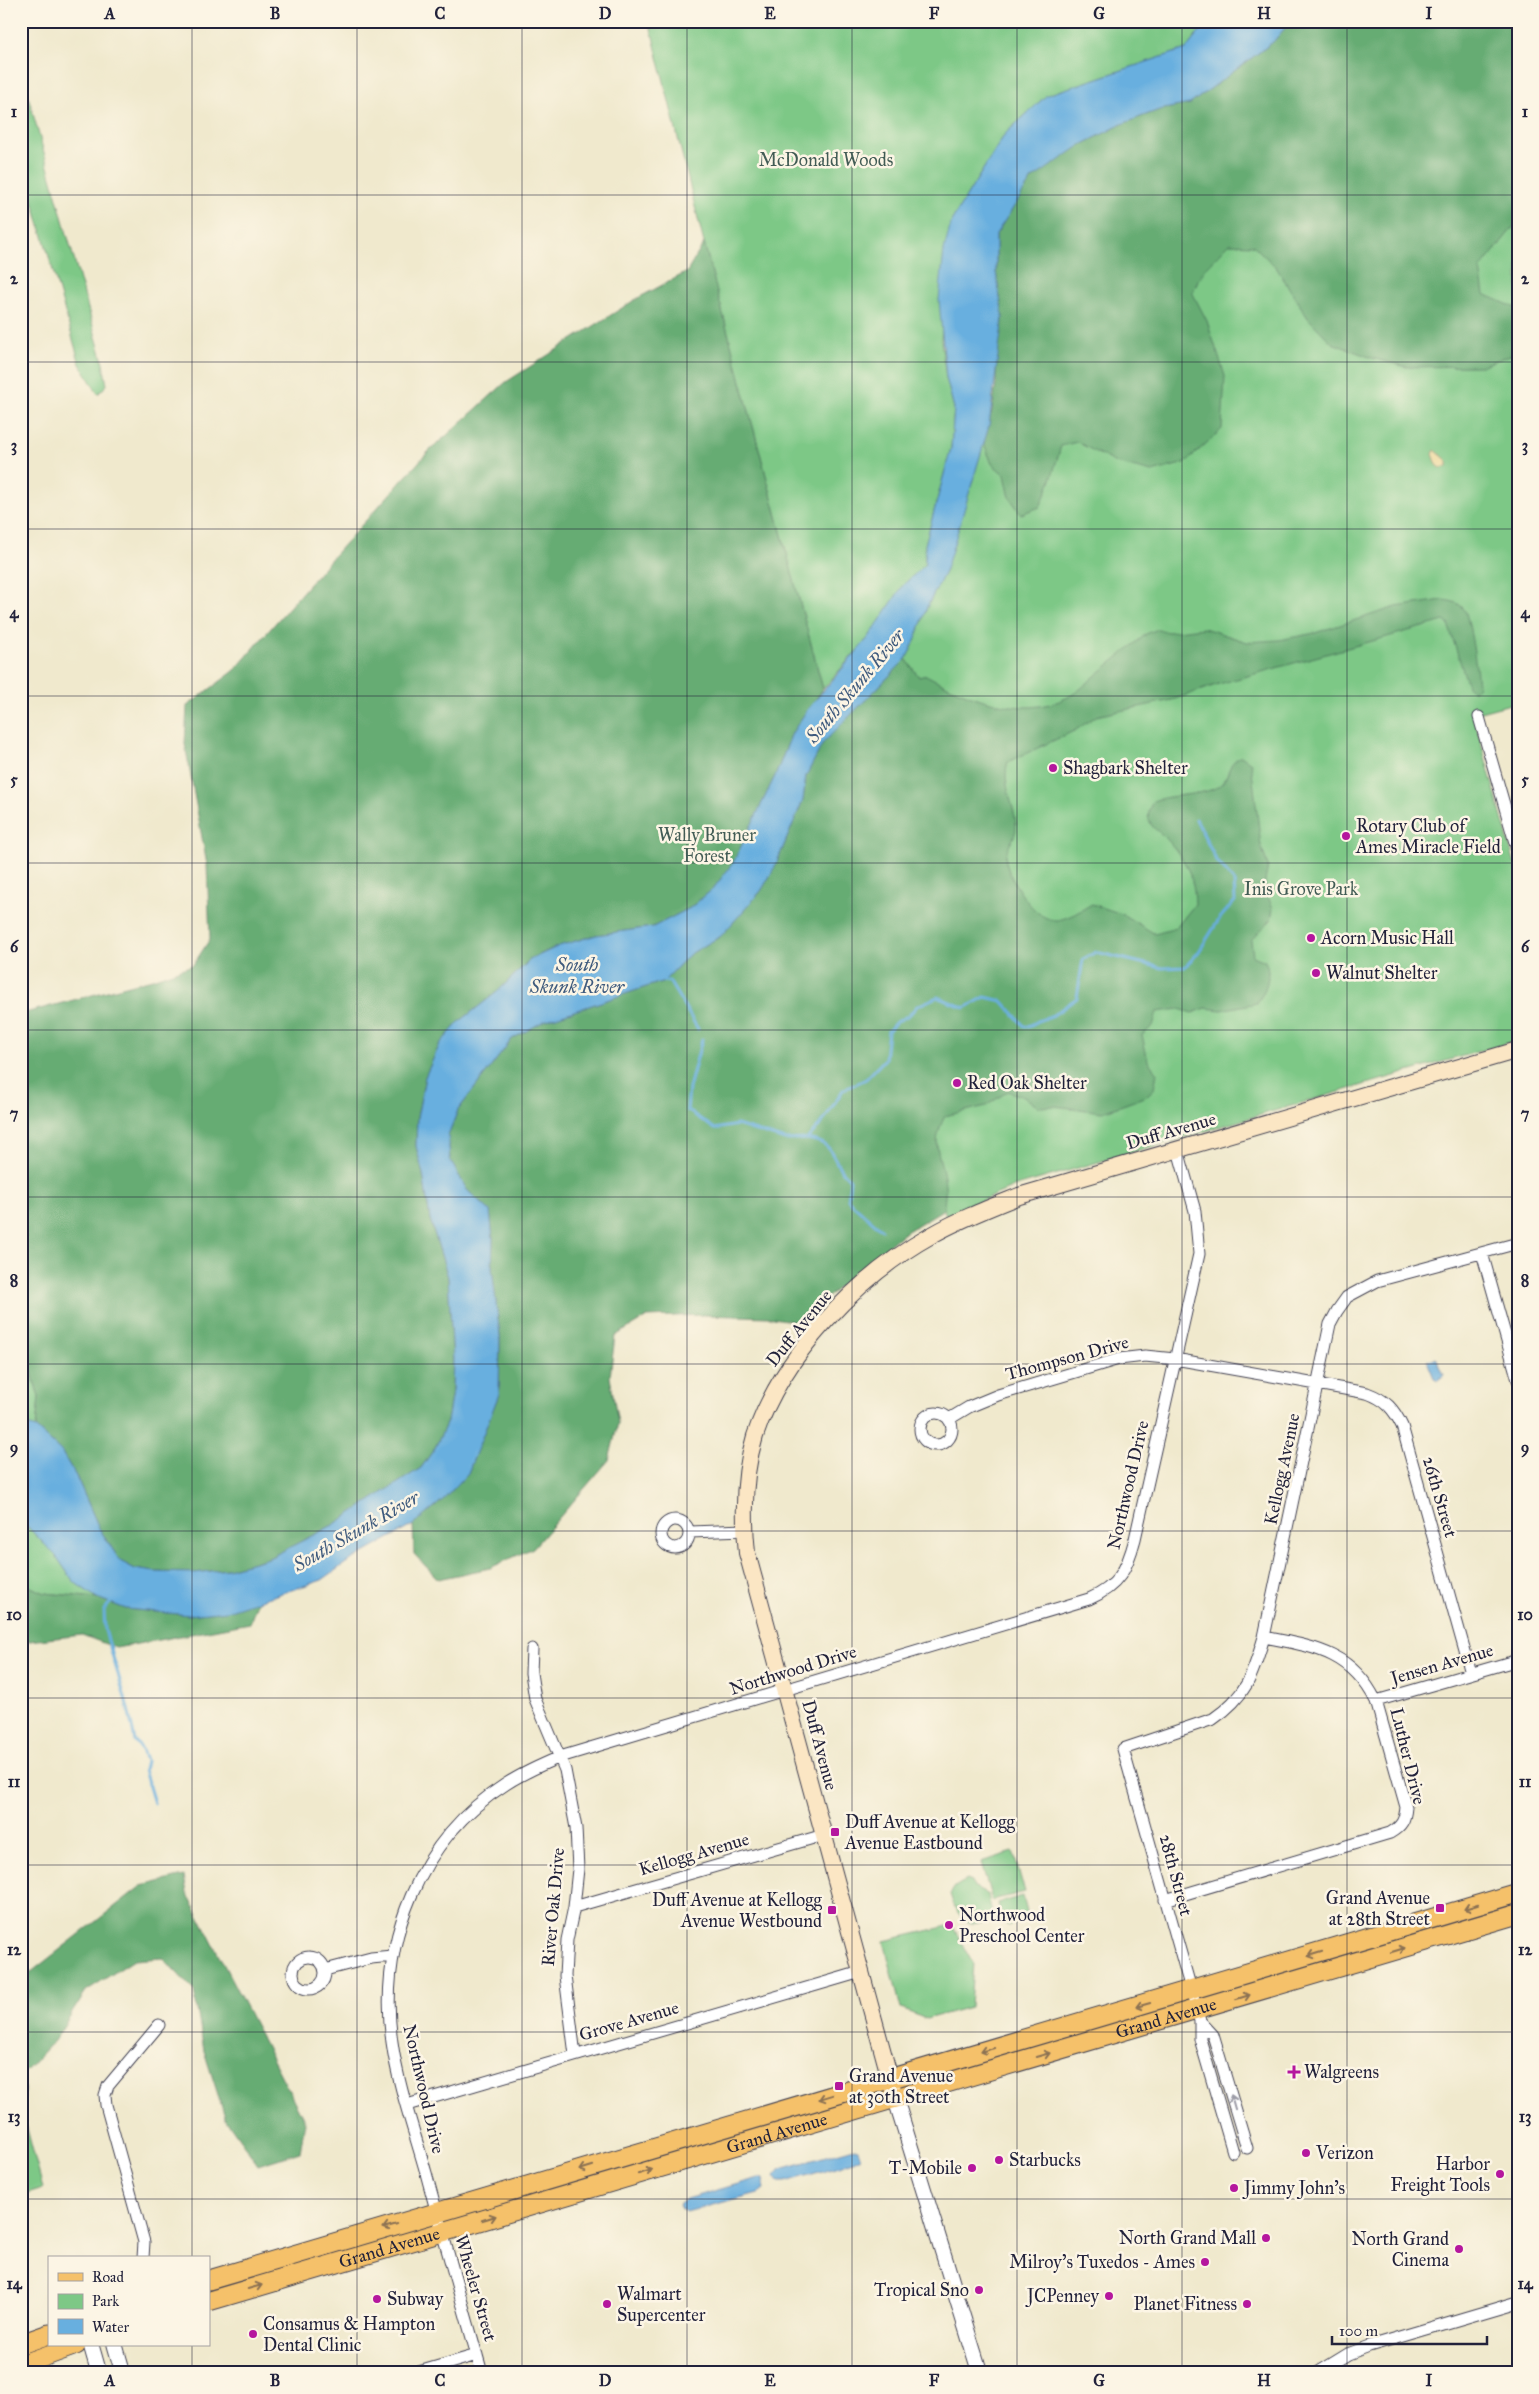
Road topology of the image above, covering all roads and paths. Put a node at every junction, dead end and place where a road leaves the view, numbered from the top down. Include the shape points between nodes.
1 (1479, 717) dead end
2 (1515, 831) edge
3 (1518, 853) edge
4 (1518, 1050) edge
5 (1178, 1150) junction
6 (1518, 1243) edge
7 (1482, 1253) junction
8 (1175, 1359) junction
9 (1518, 1380) edge
10 (1318, 1384) junction
11 (949, 1419) dead end
12 (745, 1530) junction
13 (690, 1532) dead end
14 (1264, 1636) junction
15 (532, 1649) dead end
16 (1518, 1660) edge
17 (1471, 1673) junction
18 (785, 1691) junction
19 (1376, 1701) junction
20 (1122, 1749) joint
21 (560, 1757) junction
22 (824, 1835) junction
23 (1518, 1893) edge
24 (1165, 1900) junction
25 (574, 1907) junction
26 (1518, 1914) edge
27 (392, 1956) junction
28 (325, 1970) dead end
29 (861, 1972) junction
30 (1190, 1991) junction
31 (1198, 2016) junction
32 (159, 2025) dead end
33 (575, 2055) junction
34 (890, 2078) junction
35 (895, 2097) junction
36 (407, 2105) junction
37 (1247, 2148) dead end
38 (1233, 2152) dead end
39 (437, 2212) junction
40 (442, 2232) junction
41 (144, 2256) edge
42 (210, 2280) edge
43 (210, 2301) edge
44 (1518, 2302) edge
45 (48, 2334) edge
46 (21, 2344) edge
47 (73, 2346) edge
48 (91, 2346) edge
49 (115, 2346) edge
50 (477, 2355) junction
51 (21, 2365) edge
52 (100, 2373) edge
53 (123, 2373) edge
54 (415, 2373) edge
55 (482, 2373) edge
56 (980, 2373) edge
57 (1317, 2373) edge

1 - 2 street
2 - 3 street
4 - 5 main road, Duff Avenue
5 - 8 street, Northwood Drive via 1195,1211 1199,1254
5 - 12 main road, Duff Avenue via 1019,1196 973,1214 923,1240 854,1293 804,1347 763,1415 745,1483
6 - 7 street, Kellogg Avenue
7 - 9 street
7 - 10 street, Kellogg Avenue via 1377,1281 1347,1298 1330,1324
8 - 10 street, Thompson Drive
8 - 11 street, Thompson Drive via 1145,1356 1119,1359 998,1395
8 - 18 street, Northwood Drive via 1130,1557 1113,1585 1089,1598
10 - 14 street, Kellogg Avenue
10 - 17 street, 26th Street via 1368,1393 1388,1403 1396,1413
12 - 13 street
12 - 18 main road, Duff Avenue via 747,1553
14 - 19 street, Luther Drive via 1312,1646 1342,1659 1368,1686
14 - 20 street, Kellogg Avenue via 1246,1689 1226,1710 1200,1725
15 - 21 street, River Oak Drive via 535,1699
16 - 17 street, Jensen Avenue
17 - 19 street, Jensen Avenue
18 - 21 street, Northwood Drive
18 - 22 main road, Duff Avenue
19 - 24 street, Luther Drive via 1406,1807 1400,1828
20 - 24 street, 28th Street
21 - 25 street, River Oak Drive via 576,1828 578,1869
21 - 27 street, Northwood Drive via 505,1784 467,1815 452,1832 416,1885 398,1929
22 - 25 street, Kellogg Avenue
22 - 29 main road, Duff Avenue
23 -> 30 main road, Grand Avenue
24 - 30 street, 28th Street
25 - 33 street, River Oak Drive via 567,1940 565,1976
31 -> 26 main road, Grand Avenue
27 - 28 street via 370,1958
27 - 36 street, Northwood Drive via 389,1982 392,2042
29 - 33 street, Grove Avenue
29 - 34 main road, Duff Avenue
30 - 31 street, 28th Street
30 -> 34 main road, Grand Avenue
35 -> 31 main road, Grand Avenue
37 -> 31 street via 1213,2035
31 - 38 street via 1200,2039
32 - 41 street via 108,2086 105,2095 144,2242
33 - 36 street, Grove Avenue
34 - 35 main road, Duff Avenue
34 -> 39 main road, Grand Avenue
40 -> 35 main road, Grand Avenue
35 - 56 street
36 - 39 street, Northwood Drive
39 - 40 street, Wheeler Street
39 -> 42 main road, Grand Avenue
43 -> 40 main road, Grand Avenue
40 - 50 street, Wheeler Street
44 - 57 street via 1369,2346 1348,2354
45 - 46 main road
47 - 51 main road
48 - 52 street
49 - 53 street
50 - 54 street
50 - 55 street, Wheeler Street

